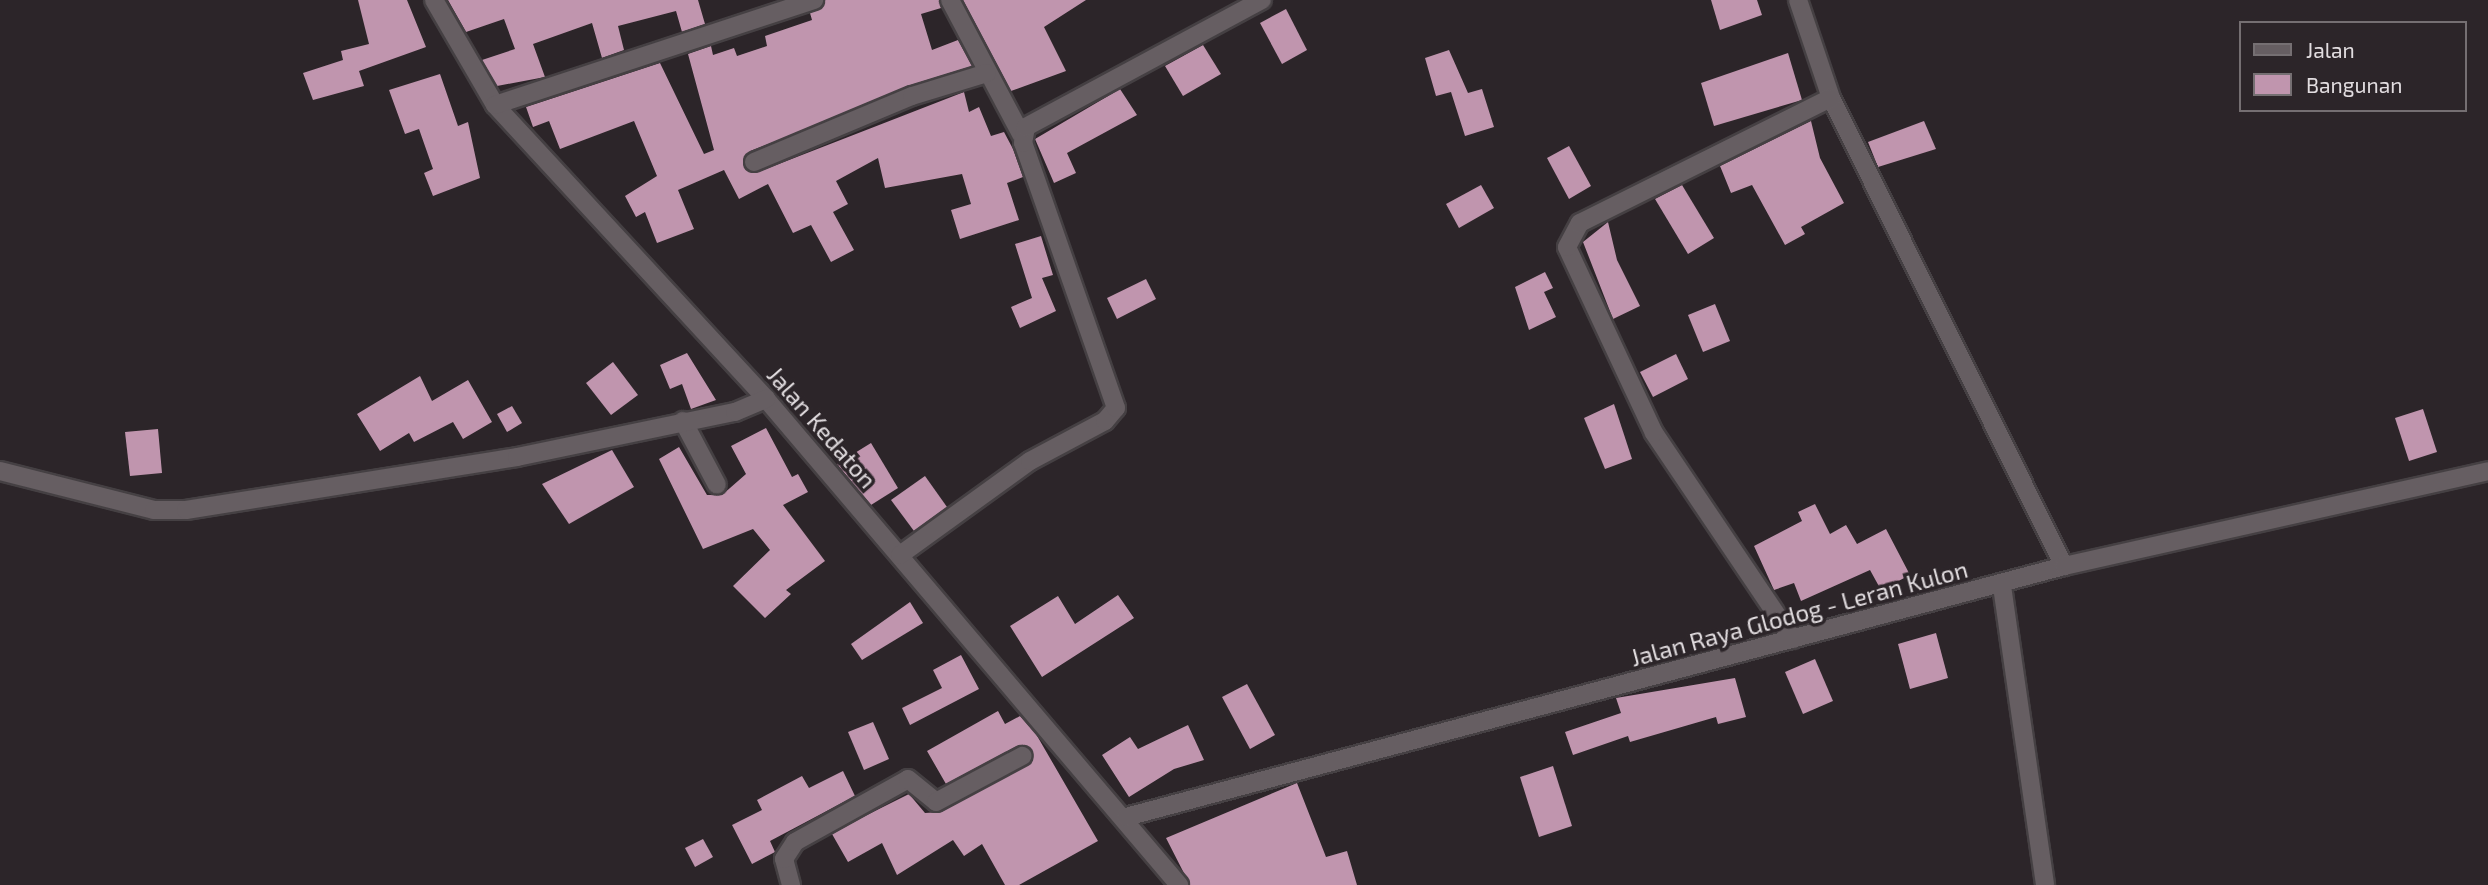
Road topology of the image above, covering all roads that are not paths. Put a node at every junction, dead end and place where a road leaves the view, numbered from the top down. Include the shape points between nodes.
1 (434, 0) edge
2 (814, 0) edge
3 (950, 0) edge
4 (1262, 0) edge
5 (1798, 0) edge
6 (987, 74) junction
7 (1831, 98) junction
8 (495, 105) junction
9 (1021, 134) junction
10 (754, 162) dead end
11 (766, 399) junction
12 (683, 421) junction
13 (0, 471) edge
14 (2488, 471) edge
15 (717, 485) dead end
16 (900, 555) junction
17 (2064, 566) junction
18 (2002, 586) junction
19 (1793, 639) junction
20 (1021, 756) dead end
21 (1126, 817) junction
22 (791, 885) edge
23 (1179, 885) edge
24 (2045, 885) edge

1 - 8 street, Jalan Kedaton
2 - 8 street
3 - 6 street
4 - 9 street via 1032,121
5 - 7 street
6 - 9 street
6 - 10 street via 912,96
7 - 17 street
7 - 19 street via 1580,223 1567,247 1654,433
8 - 11 street, Jalan Kedaton
9 - 16 street via 1116,408 1105,421 1030,461
11 - 12 street via 734,412
11 - 16 street, Jalan Kedaton
12 - 13 street via 517,457 186,510 155,510
12 - 15 street
14 - 17 street, Jalan Raya Glodog - Leran Kulon
16 - 21 street, Jalan Kedaton
17 - 18 street, Jalan Raya Glodog - Leran Kulon
18 - 19 street, Jalan Raya Glodog - Leran Kulon
18 - 24 street
19 - 21 street, Jalan Raya Glodog - Leran Kulon
20 - 22 street via 936,802 908,779 795,842 784,859
21 - 23 street, Jalan Kedaton

